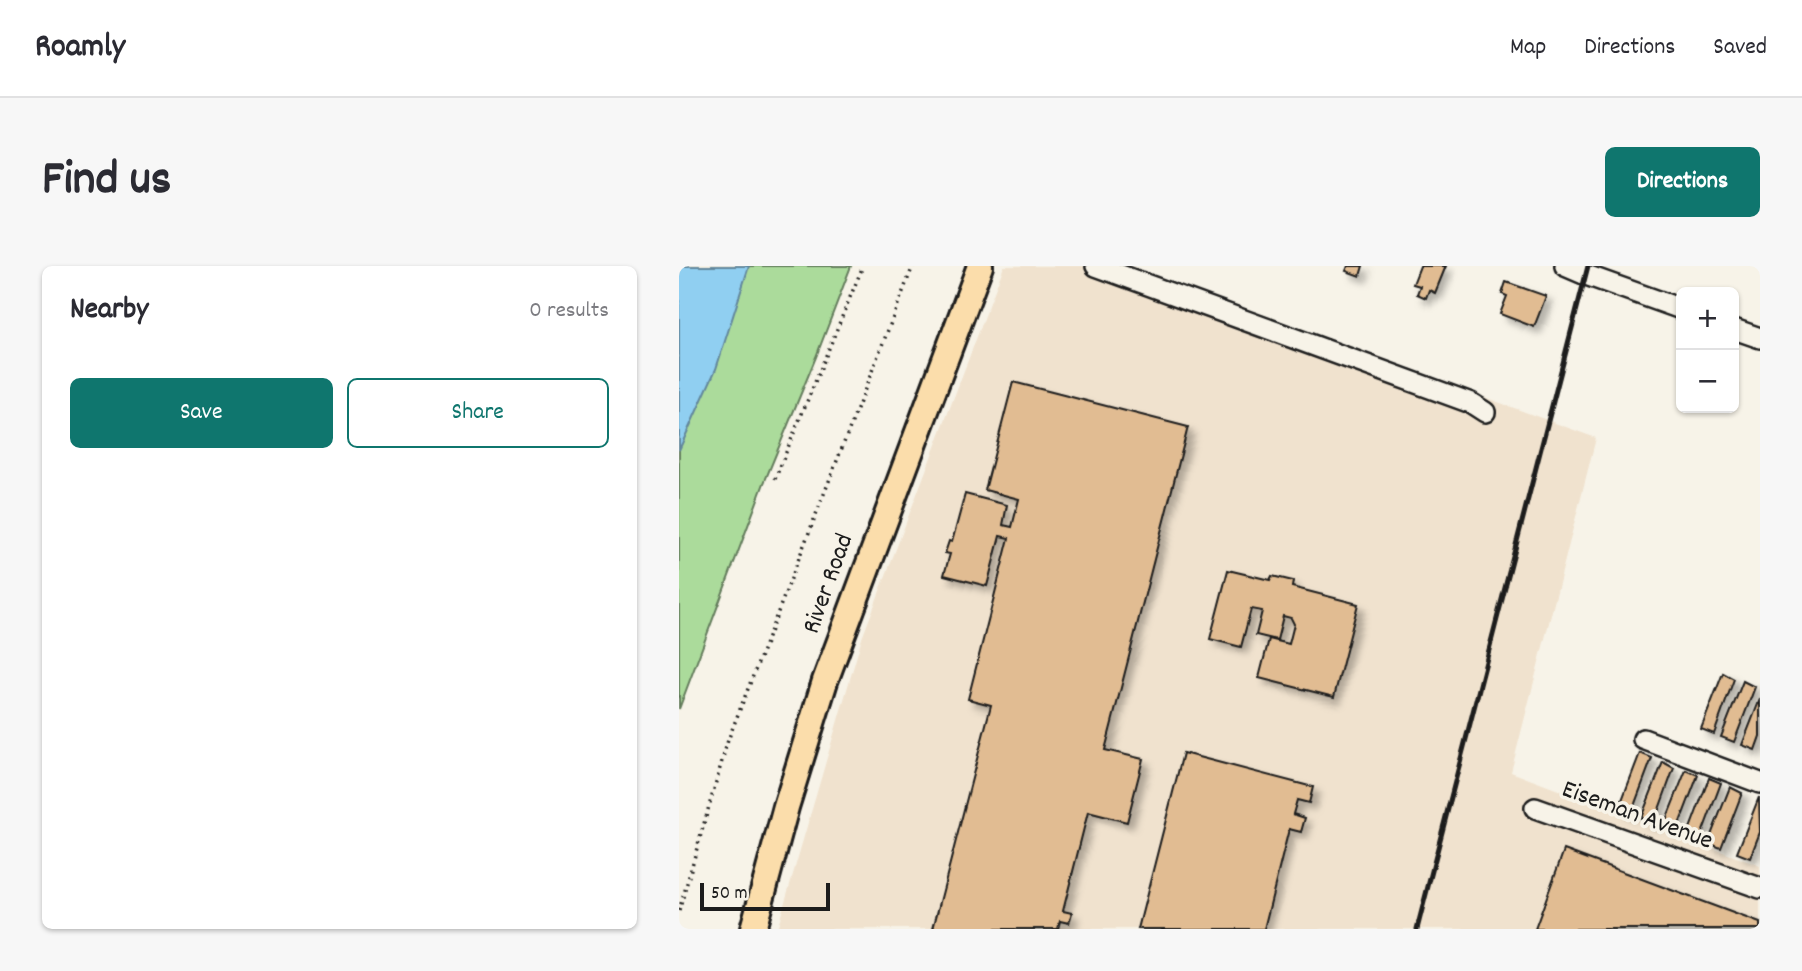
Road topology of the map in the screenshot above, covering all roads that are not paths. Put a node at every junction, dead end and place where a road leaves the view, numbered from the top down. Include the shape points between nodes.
1 (979, 266) edge
2 (1095, 266) edge
3 (1565, 266) edge
4 (1676, 307) edge
5 (1739, 331) edge
6 (1760, 338) edge
7 (1485, 412) dead end
8 (1643, 738) dead end
9 (1760, 783) edge
10 (1535, 808) dead end
11 (1760, 888) edge
12 (753, 929) edge

1 - 12 main road, River Road via 825,681
2 - 7 street via 1471,403
3 - 4 street
5 - 6 street
8 - 9 street
10 - 11 street, Eiseman Avenue

